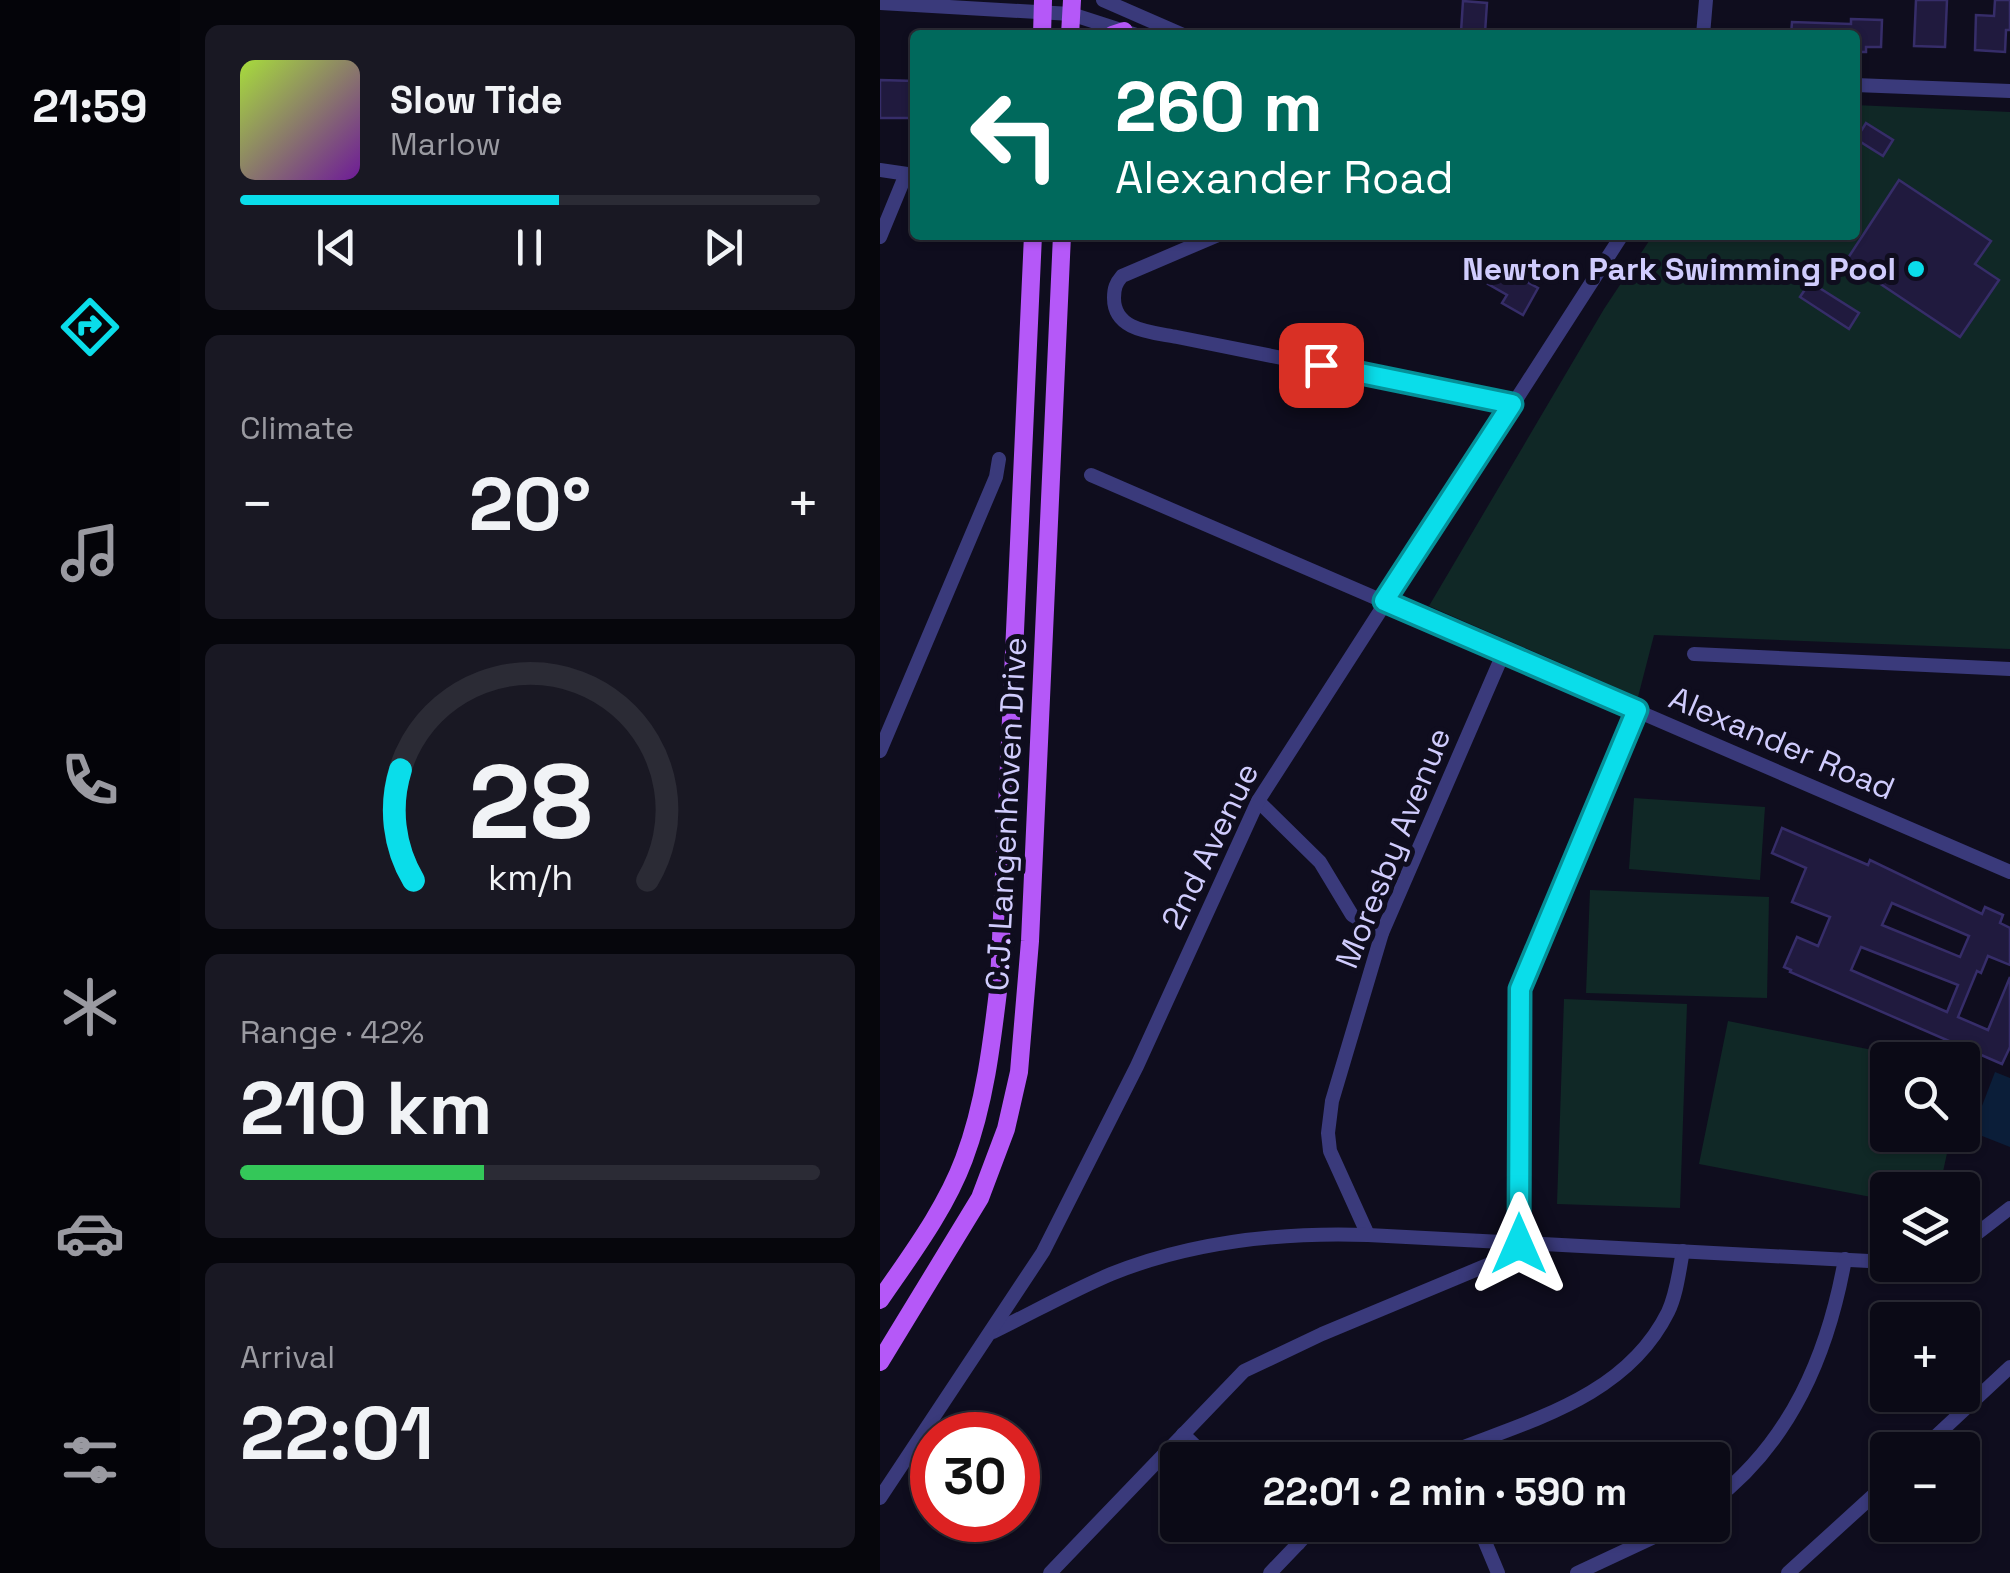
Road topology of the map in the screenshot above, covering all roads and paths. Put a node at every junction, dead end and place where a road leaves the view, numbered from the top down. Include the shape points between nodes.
1 (1103, 0) edge
2 (1706, 0) edge
3 (880, 3) edge
4 (1043, 6) edge
5 (1071, 7) edge
6 (1116, 30) edge
7 (1172, 30) edge
8 (1703, 30) edge
9 (1860, 85) edge
10 (2010, 91) edge
11 (880, 170) edge
12 (910, 174) edge
13 (910, 176) edge
14 (880, 237) edge
15 (1033, 240) edge
16 (1062, 240) edge
17 (1206, 240) edge
18 (1619, 240) edge
19 (1512, 404) junction
20 (999, 459) dead end
21 (1091, 475) dead end
22 (1384, 601) junction
23 (1503, 654) junction
24 (1694, 654) dead end
25 (2010, 669) edge
26 (1637, 710) junction
27 (880, 751) edge
28 (1258, 800) junction
29 (2010, 872) edge
30 (1382, 934) junction
31 (2010, 1208) edge
32 (1980, 1231) edge
33 (1368, 1236) junction
34 (1519, 1244) junction
35 (1682, 1252) junction
36 (1845, 1259) junction
37 (1870, 1261) edge
38 (880, 1300) edge
39 (990, 1333) junction
40 (880, 1362) edge
41 (2010, 1368) edge
42 (1941, 1432) edge
43 (1183, 1434) junction
44 (1191, 1442) edge
45 (1482, 1442) edge
46 (1730, 1487) edge
47 (880, 1498) edge
48 (1870, 1498) edge
49 (1485, 1542) edge
50 (1644, 1542) edge
51 (1298, 1544) edge
52 (1050, 1573) edge
53 (1270, 1573) edge
54 (1498, 1573) edge
55 (1578, 1573) edge
56 (1788, 1573) edge

1 - 7 street
2 - 8 street
3 - 4 street
4 - 5 street
5 - 6 street
9 - 10 street
11 - 12 street
13 - 14 street
15 - 38 main road, C.J. Langenhoven Drive via 1000,983 992,1041 963,1162
16 - 40 main road, C.J. Langenhoven Drive via 1019,1072 980,1198
17 - 19 street via 1118,280 1118,317 1140,329
18 - 19 street, 2nd Avenue
19 - 22 street, 2nd Avenue
20 - 27 street
21 - 22 street, Alexander Road
22 - 23 street, Alexander Road
22 - 28 street, 2nd Avenue
23 - 26 street, Alexander Road
23 - 30 street, Moresby Avenue
24 - 25 street
26 - 29 street, Alexander Road
26 - 34 street via 1520,989
28 - 30 street via 1320,862 1352,914
28 - 39 street, 2nd Avenue via 1137,1066 1043,1252
30 - 33 street, Moresby Avenue via 1328,1134
31 - 32 street
33 - 34 street
33 - 39 street via 1282,1235 1160,1256
34 - 35 street
34 - 43 street via 1509,1256 1253,1364
35 - 36 street
35 - 45 street via 1669,1310 1616,1376
36 - 37 street
36 - 46 street via 1812,1377 1773,1441
39 - 47 street, 2nd Avenue
41 - 42 street
43 - 44 street
43 - 52 street
48 - 56 street
49 - 54 street
50 - 55 street
51 - 53 street

